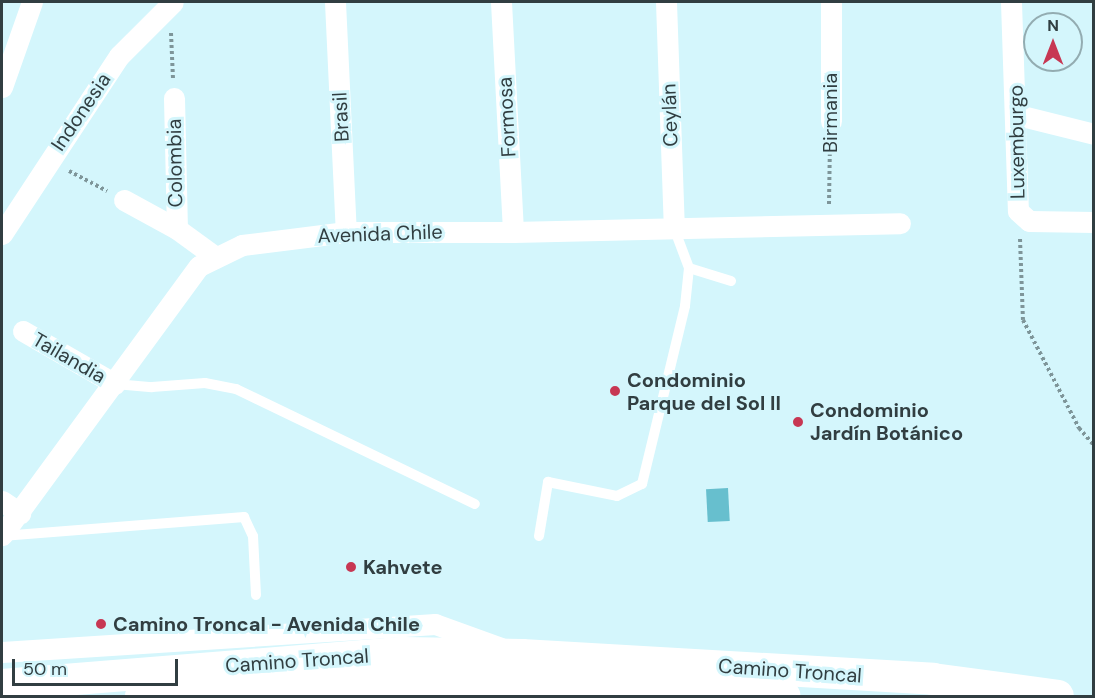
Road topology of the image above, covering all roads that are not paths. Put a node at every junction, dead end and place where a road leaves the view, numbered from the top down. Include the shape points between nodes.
1 (32, 2) edge
2 (172, 2) edge
3 (335, 2) edge
4 (501, 2) edge
5 (666, 2) edge
6 (831, 2) edge
7 (1011, 2) edge
8 (2, 87) edge
9 (174, 98) road end
10 (1018, 115) junction
11 (831, 121) road end
12 (1094, 134) edge
13 (124, 200) road end
14 (1094, 222) edge
15 (900, 223) dead end
16 (674, 228) junction
17 (177, 229) junction
18 (346, 232) junction
19 (513, 232) junction
20 (2, 234) edge
21 (214, 256) junction
22 (689, 268) junction
23 (731, 280) dead end
24 (23, 331) dead end
25 (115, 384) junction
26 (2, 501) edge
27 (475, 504) dead end
28 (20, 513) junction
29 (2, 536) edge
30 (539, 536) dead end
31 (256, 595) dead end
32 (2, 652) edge
33 (522, 655) junction
34 (2, 685) edge
35 (141, 696) edge
36 (784, 696) edge
37 (1058, 696) edge

1 - 8 street
2 - 20 street, Indonesia via 118,56
3 - 18 street, Brasil
4 - 19 street, Formosa
5 - 16 street, Ceylán
6 - 11 street, Birmania
7 - 10 street, Luxemburgo
9 - 17 street, Colombia
10 - 12 street
10 - 14 street, Luxemburgo via 1018,211 1029,221
13 - 17 street
15 - 16 street, Avenida Chile
16 - 19 street, Avenida Chile
16 - 22 lane
17 - 21 street
18 - 19 street, Avenida Chile
18 - 21 street, Avenida Chile via 242,245
21 - 25 street, Avenida Chile via 199,266 174,297
22 - 23 lane
22 - 30 lane via 685,306 642,484 617,496 548,482
24 - 25 street, Tailandia
25 - 27 lane via 152,387 205,382 236,389
25 - 28 street, Avenida Chile
26 - 28 street
28 - 29 street, Avenida Chile
29 - 31 lane via 243,517 253,536
32 - 33 street, Camino Troncal via 435,624
33 - 34 main road, Camino Troncal via 403,653
33 - 37 main road, Camino Troncal via 933,679
35 - 36 main road, Camino Troncal via 337,681 468,679 619,683

